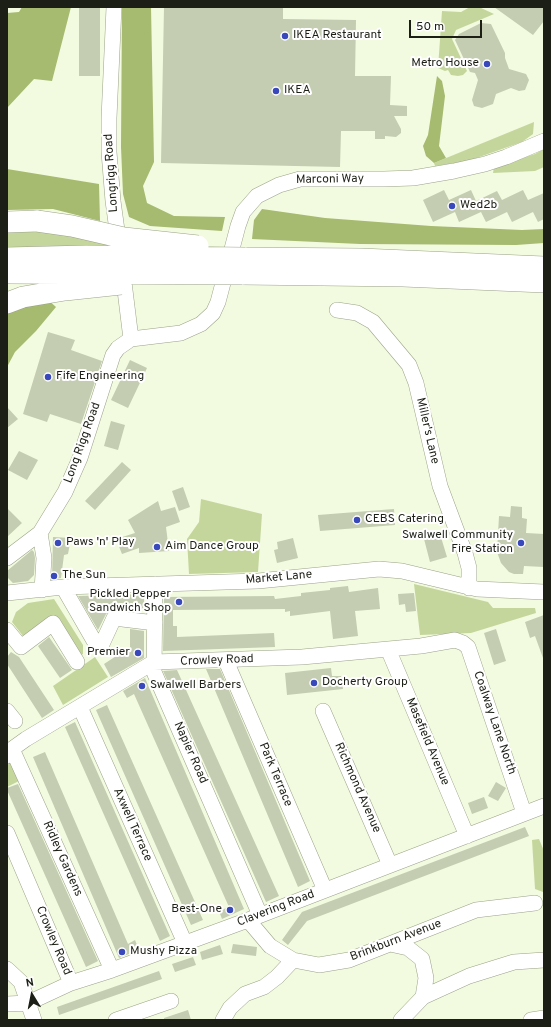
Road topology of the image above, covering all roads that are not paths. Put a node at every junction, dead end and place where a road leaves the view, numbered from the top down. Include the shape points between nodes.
1 (114, 7) edge
2 (544, 140) edge
3 (7, 222) edge
4 (544, 254) edge
5 (7, 258) edge
6 (245, 260) junction
7 (544, 267) edge
8 (410, 269) junction
9 (7, 273) edge
10 (215, 274) junction
11 (544, 282) edge
12 (544, 294) edge
13 (15, 300) edge
14 (337, 310) dead end
15 (131, 339) junction
16 (40, 533) junction
17 (7, 558) edge
18 (155, 584) junction
19 (63, 587) junction
20 (469, 588) junction
21 (42, 590) junction
22 (544, 592) edge
23 (9, 595) edge
24 (155, 623) junction
25 (7, 630) edge
26 (454, 640) joint
27 (388, 649) junction
28 (226, 660) junction
29 (77, 662) dead end
30 (154, 662) junction
31 (80, 707) junction
32 (323, 711) dead end
33 (10, 752) edge
34 (544, 806) edge
35 (524, 813) junction
36 (7, 833) edge
37 (467, 836) junction
38 (390, 865) junction
39 (325, 890) junction
40 (535, 904) dead end
41 (254, 918) junction
42 (185, 943) junction
43 (390, 944) junction
44 (293, 960) junction
45 (544, 960) edge
46 (7, 969) edge
47 (112, 970) junction
48 (71, 983) junction
49 (423, 997) junction
50 (171, 1001) dead end
51 (28, 1003) junction
52 (7, 1004) edge
53 (544, 1018) edge
54 (34, 1020) edge
55 (116, 1020) edge
56 (223, 1020) edge
57 (401, 1020) edge
58 (531, 1020) edge

1 - 15 street, Longrigg Road via 109,152
2 - 15 street, Marconi Way via 485,164 413,178 309,178 279,185 257,196 243,212 218,302 212,313 190,330 181,333
3 - 6 highway, bridge via 36,221 72,226
4 - 8 highway via 456,256
5 - 6 highway, bridge via 86,256
6 - 8 highway
6 - 8 highway via 335,259
6 - 10 highway, bridge
7 - 8 highway
8 - 11 highway
8 - 12 highway via 463,287
9 - 10 highway, bridge
10 - 13 highway, bridge via 65,290
14 - 20 street, Miller's Lane via 357,313 373,322 409,365 416,383 440,486 465,553 469,568
15 - 16 street, Long Rigg Road via 113,355 78,464
16 - 17 street, Long Rigg Road
16 - 21 street via 44,558
18 - 19 street, Market Lane
18 - 20 street, Market Lane via 258,580 379,569 402,571
18 - 24 street, Napier Road
19 - 21 street, Market Lane
19 - 24 street via 97,646 102,644 114,618
20 - 22 street, Market Lane
21 - 23 street, Market Lane
24 - 30 street, Napier Road
25 - 29 street via 21,647 53,623
26 - 27 street, Crowley Road
26 - 35 street, Coalway Lane North via 468,648
27 - 28 street, Crowley Road via 302,657
27 - 37 street, Masefield Avenue
28 - 30 street, Crowley Road
28 - 39 street, Park Terrace
30 - 31 street, Crowley Road
30 - 41 street, Napier Road via 154,672
31 - 33 street, Crowley Road via 26,739
31 - 42 street, Axwell Terrace
32 - 38 street, Richmond Avenue
33 - 47 street, Ridley Gardens
34 - 35 street, Clavering Road
35 - 37 street, Clavering Road
36 - 48 street, Crowley Road
37 - 38 street, Clavering Road
38 - 39 street, Clavering Road
39 - 41 street, Clavering Road
40 - 43 street, Brinkburn Avenue via 476,910
41 - 42 street, Clavering Road
41 - 44 street, Brinkburn Avenue via 270,946
42 - 47 street, Clavering Road
43 - 44 street, Brinkburn Avenue via 350,960 319,965
43 - 49 street via 408,948 422,959 426,978
44 - 56 street via 264,987 245,994 230,1008
45 - 49 street via 514,962 469,976
46 - 51 street via 21,982
47 - 48 street, Clavering Road
48 - 51 street, Clavering Road
49 - 57 street
50 - 55 street
51 - 52 street, Clavering Road
51 - 54 street
53 - 58 street

